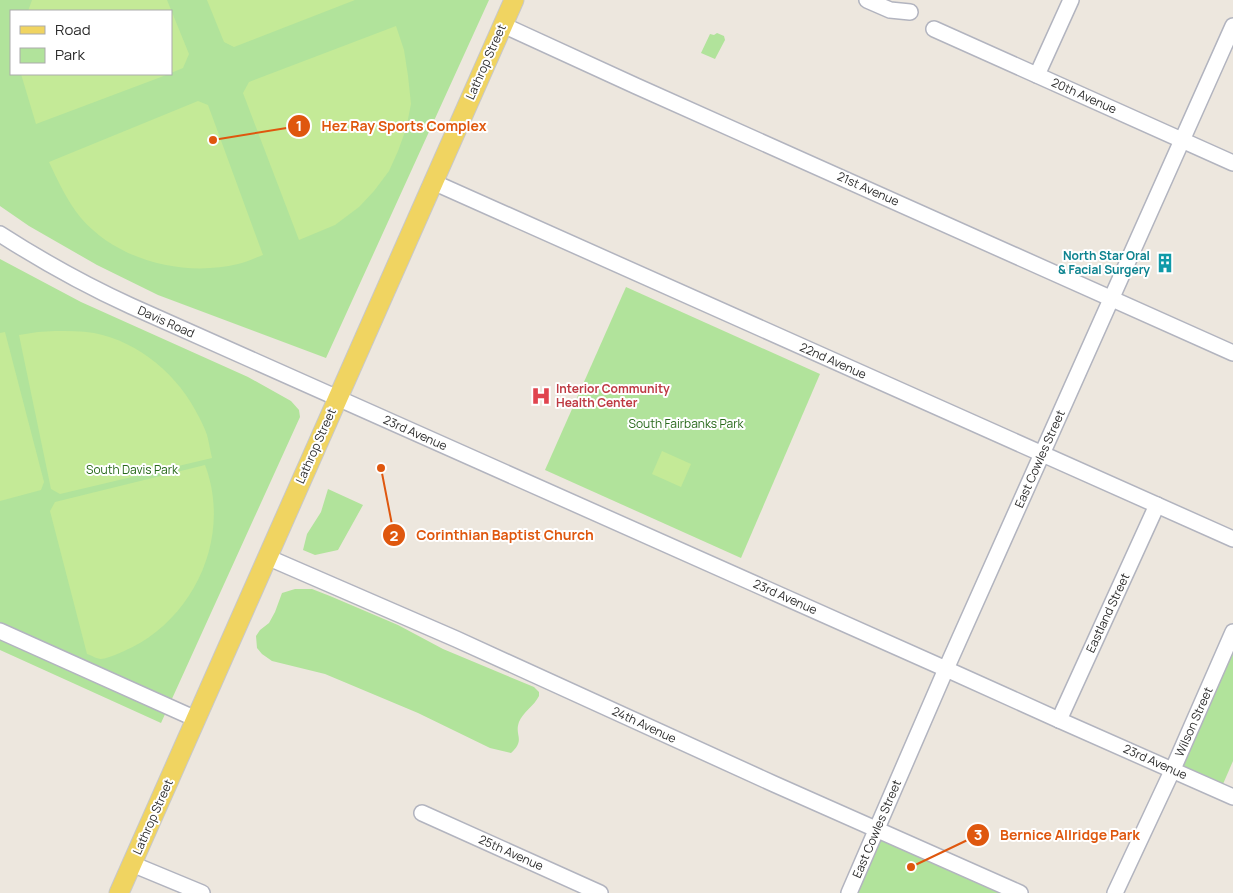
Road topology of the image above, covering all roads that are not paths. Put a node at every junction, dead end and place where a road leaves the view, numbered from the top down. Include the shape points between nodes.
1 (514, 0) edge
2 (867, 0) edge
3 (1071, 0) edge
4 (910, 12) dead end
5 (503, 25) junction
6 (1233, 26) edge
7 (934, 29) dead end
8 (1037, 75) junction
9 (1183, 140) junction
10 (1233, 163) edge
11 (433, 182) junction
12 (0, 234) edge
13 (1112, 298) junction
14 (1233, 353) edge
15 (338, 398) junction
16 (1043, 454) junction
17 (1157, 505) junction
18 (1233, 539) edge
19 (267, 557) junction
20 (0, 631) edge
21 (1233, 632) edge
22 (946, 669) junction
23 (196, 719) junction
24 (1059, 720) junction
25 (1173, 770) junction
26 (1233, 797) edge
27 (422, 813) dead end
28 (877, 830) junction
29 (132, 864) junction
30 (119, 893) edge
31 (202, 893) edge
32 (600, 893) edge
33 (849, 893) edge
34 (1020, 893) edge
35 (1115, 893) edge

1 - 5 main road, Lathrop Street
2 - 4 street via 890,10
3 - 8 street
5 - 11 main road, Lathrop Street
5 - 13 street, 21st Avenue
6 - 9 street, East Cowles Street
7 - 8 street, 20th Avenue
8 - 9 street, 20th Avenue
9 - 10 street, 20th Avenue
9 - 13 street, East Cowles Street
11 - 15 main road, Lathrop Street
11 - 16 street, 22nd Avenue
12 - 15 street, Davis Road via 95,290
13 - 14 street, 21st Avenue
13 - 16 street, East Cowles Street
15 - 19 main road, Lathrop Street
15 - 22 street, 23rd Avenue
16 - 17 street, 22nd Avenue
16 - 22 street, East Cowles Street
17 - 18 street, 22nd Avenue
17 - 24 street, Eastland Street
19 - 23 main road, Lathrop Street
19 - 28 street, 24th Avenue
20 - 23 street
21 - 25 street, Wilson Street
22 - 24 street, 23rd Avenue
22 - 28 street, East Cowles Street
23 - 29 main road, Lathrop Street
24 - 25 street, 23rd Avenue
25 - 26 street, 23rd Avenue
25 - 35 street, Wilson Street
27 - 32 street, 25th Avenue
28 - 33 street, East Cowles Street
28 - 34 street, 24th Avenue
29 - 30 main road, Lathrop Street
29 - 31 street

